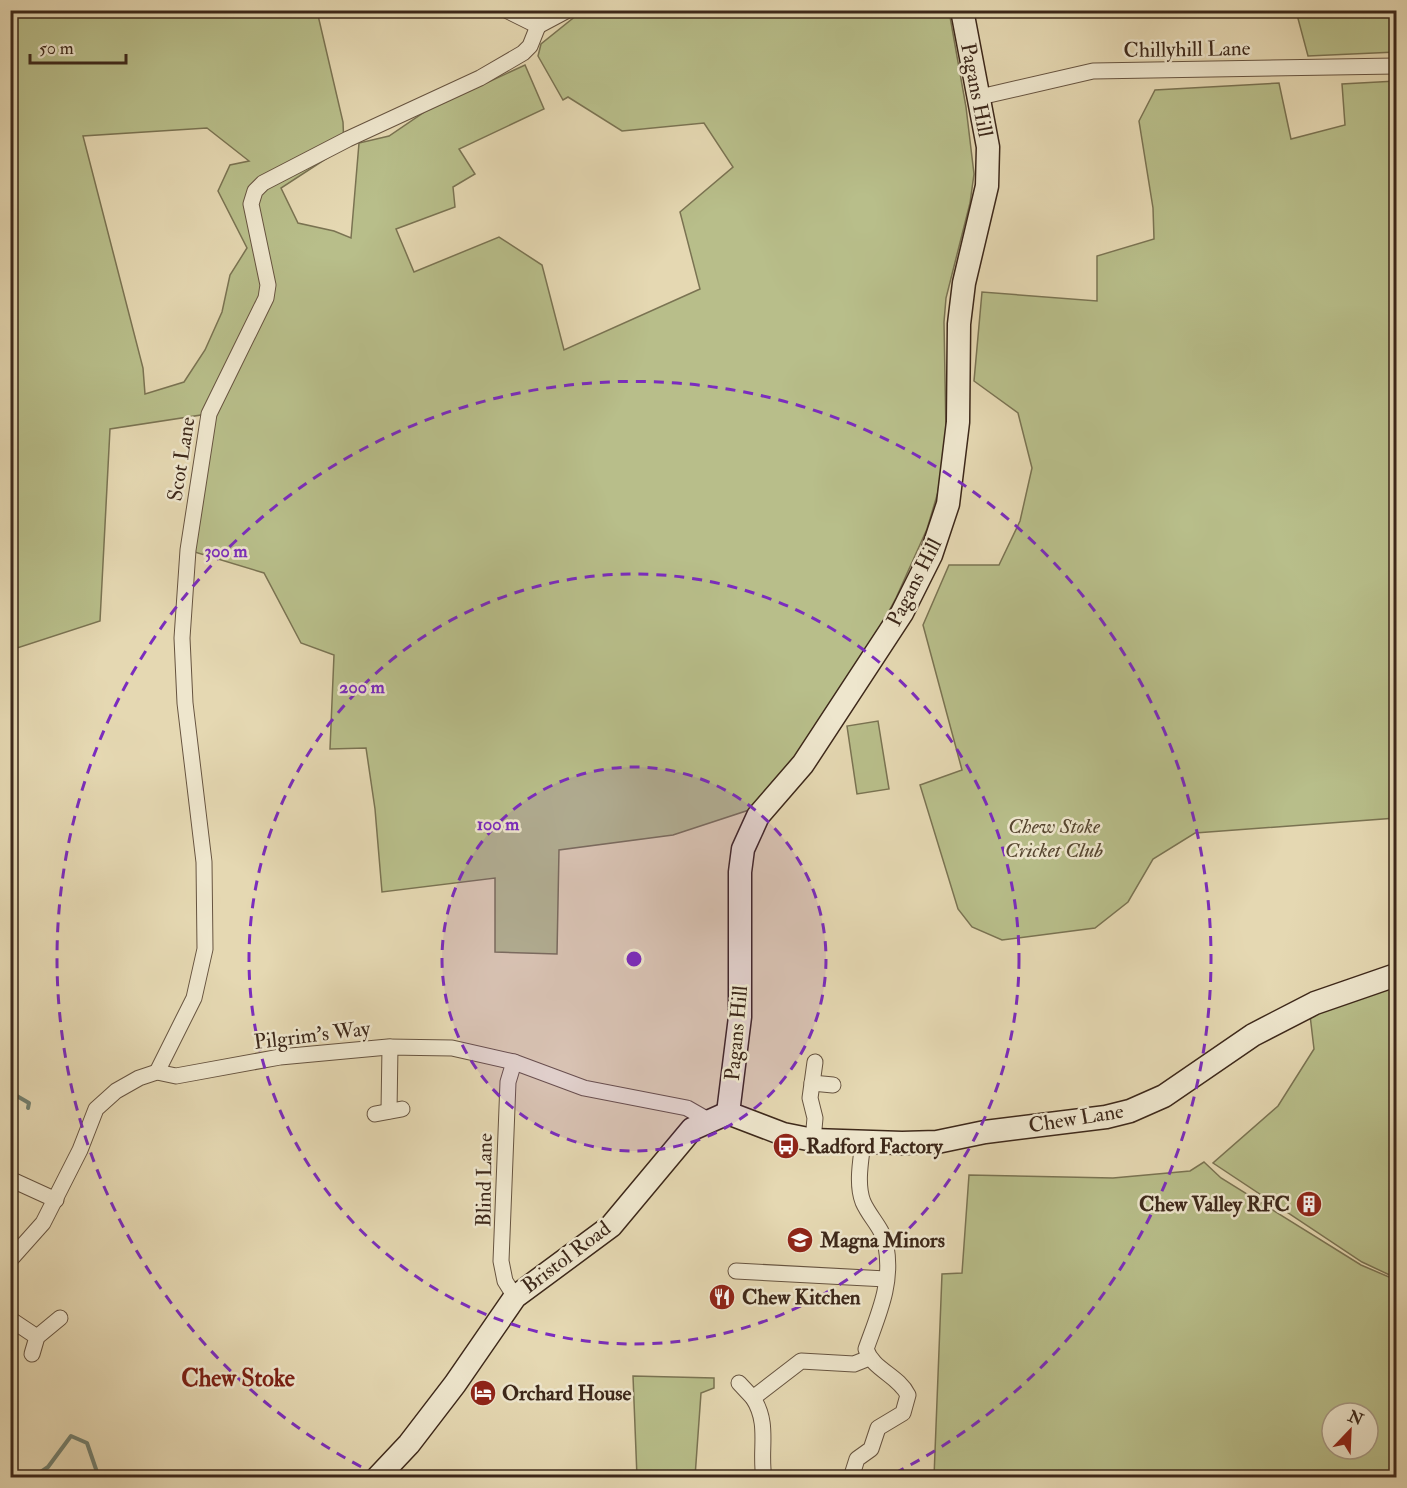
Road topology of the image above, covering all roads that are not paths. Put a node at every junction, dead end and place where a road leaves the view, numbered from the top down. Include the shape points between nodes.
1 (506, 10) edge
2 (568, 10) edge
3 (962, 10) edge
4 (537, 26) junction
5 (1396, 66) edge
6 (980, 97) junction
7 (1396, 975) edge
8 (390, 1047) junction
9 (514, 1062) junction
10 (815, 1062) dead end
11 (157, 1072) junction
12 (812, 1083) junction
13 (833, 1085) dead end
14 (389, 1111) dead end
15 (718, 1117) junction
16 (813, 1140) junction
17 (863, 1142) junction
18 (10, 1179) edge
19 (56, 1200) junction
20 (10, 1260) edge
21 (736, 1270) dead end
22 (886, 1279) junction
23 (515, 1297) junction
24 (60, 1318) dead end
25 (10, 1319) edge
26 (37, 1337) junction
27 (32, 1354) dead end
28 (869, 1358) junction
29 (739, 1383) dead end
30 (753, 1398) junction
31 (378, 1478) edge
32 (764, 1478) edge
33 (851, 1478) edge

1 - 4 street
2 - 4 street
3 - 6 main road, Pagans Hill
4 - 11 street, Scot Lane via 523,53 480,78 348,139 255,190 251,204 268,285 267,298 209,414 188,550 183,627 186,729 204,862 205,949 194,998
5 - 6 street, Chillyhill Lane via 1093,71
6 - 15 main road, Pagans Hill via 988,147 987,186 958,324 958,422 948,504 931,555 902,613 803,764 749,831 740,872 737,1055
7 - 17 main road, Chew Lane via 1315,1003 1253,1035 1164,1096 1130,1111 938,1142
8 - 9 street, Pilgrim's Way via 452,1048
8 - 11 street, Pilgrim's Way via 280,1058 176,1076
8 - 14 street
9 - 15 street, Pilgrim's Way via 584,1088
9 - 23 street, Blind Lane via 508,1082 501,1260 505,1281
10 - 12 street
11 - 19 street, Pilgrim's Way via 116,1091 96,1109
12 - 13 street
12 - 16 street
15 - 16 main road, Chew Lane
15 - 23 main road, Bristol Road via 692,1129 682,1139 611,1226
16 - 17 main road, Chew Lane
17 - 22 street via 862,1200 882,1230 887,1248
18 - 19 street
19 - 20 street, Pilgrim's Way via 43,1223
21 - 22 street
22 - 28 street via 886,1297 866,1349
23 - 31 main road, Bristol Road via 455,1384
24 - 26 street
25 - 26 street
26 - 27 street
28 - 30 street via 854,1364 801,1361
28 - 33 street via 905,1389 907,1405 903,1413 878,1428 871,1449 856,1459
29 - 30 street
30 - 32 street via 762,1412

